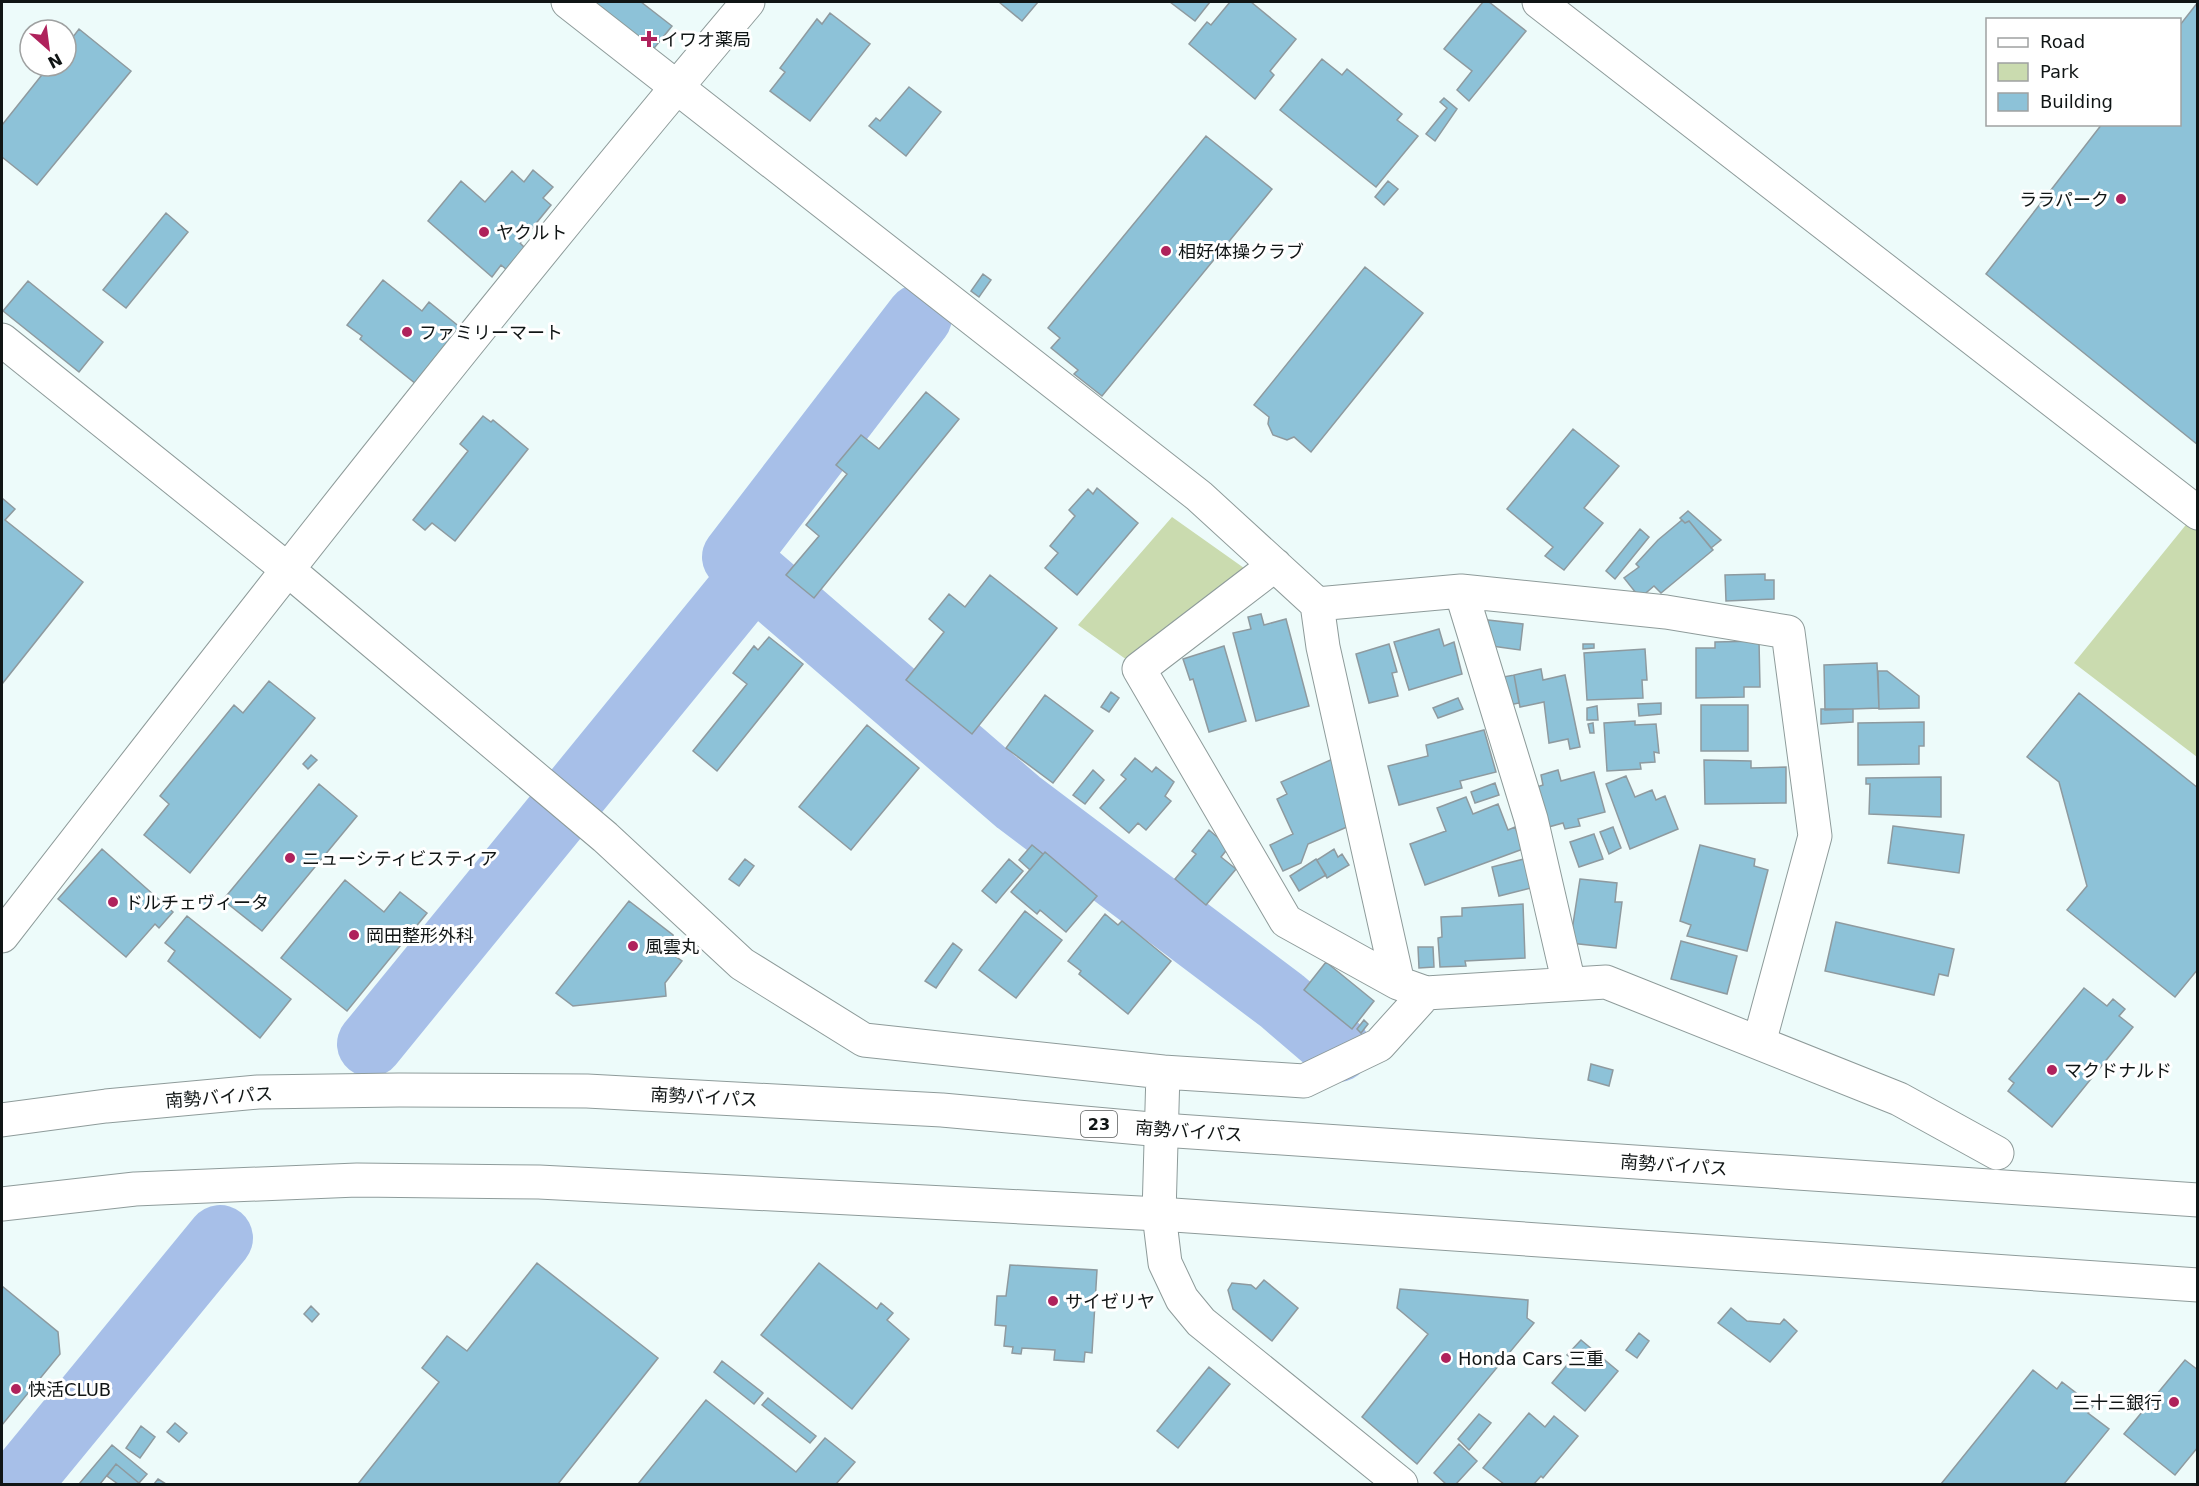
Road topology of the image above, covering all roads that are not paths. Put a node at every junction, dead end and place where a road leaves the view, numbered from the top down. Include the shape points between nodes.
1 (568, 2) edge
2 (748, 2) edge
3 (1539, 2) edge
4 (675, 88) junction
5 (2, 340) edge
6 (2198, 513) edge
7 (1275, 565) junction
8 (287, 568) junction
9 (1461, 591) junction
10 (1317, 604) junction
11 (2, 936) edge
12 (1569, 984) junction
13 (1412, 988) junction
14 (1758, 1043) junction
15 (1163, 1072) junction
16 (2, 1120) edge
17 (1162, 1130) junction
18 (1997, 1153) dead end
19 (2198, 1200) edge
20 (2, 1204) edge
21 (1159, 1214) junction
22 (2198, 1285) edge
23 (1401, 1485) edge

1 - 4 main road
2 - 4 main road
3 - 6 main road
4 - 7 main road via 1199,496
4 - 8 main road
5 - 8 main road
7 - 10 main road
7 - 13 main road via 1139,669 1286,921
8 - 11 main road
8 - 15 main road via 605,837 742,964 864,1040
9 - 10 main road
9 - 12 main road via 1531,819
9 - 14 main road via 1666,612 1788,632 1815,836
10 - 13 main road via 1323,647
12 - 13 main road
12 - 14 main road via 1606,982
13 - 15 main road via 1379,1045 1304,1081
14 - 18 main road via 1899,1099
15 - 17 main road
16 - 17 main road, 南勢バイパス / 23 via 258,1092 587,1091 942,1110
17 - 19 main road, 南勢バイパス / 23
17 - 21 main road
20 - 21 main road via 135,1189 357,1180 539,1182
21 - 22 main road
21 - 23 main road via 1165,1263 1182,1299 1202,1322

